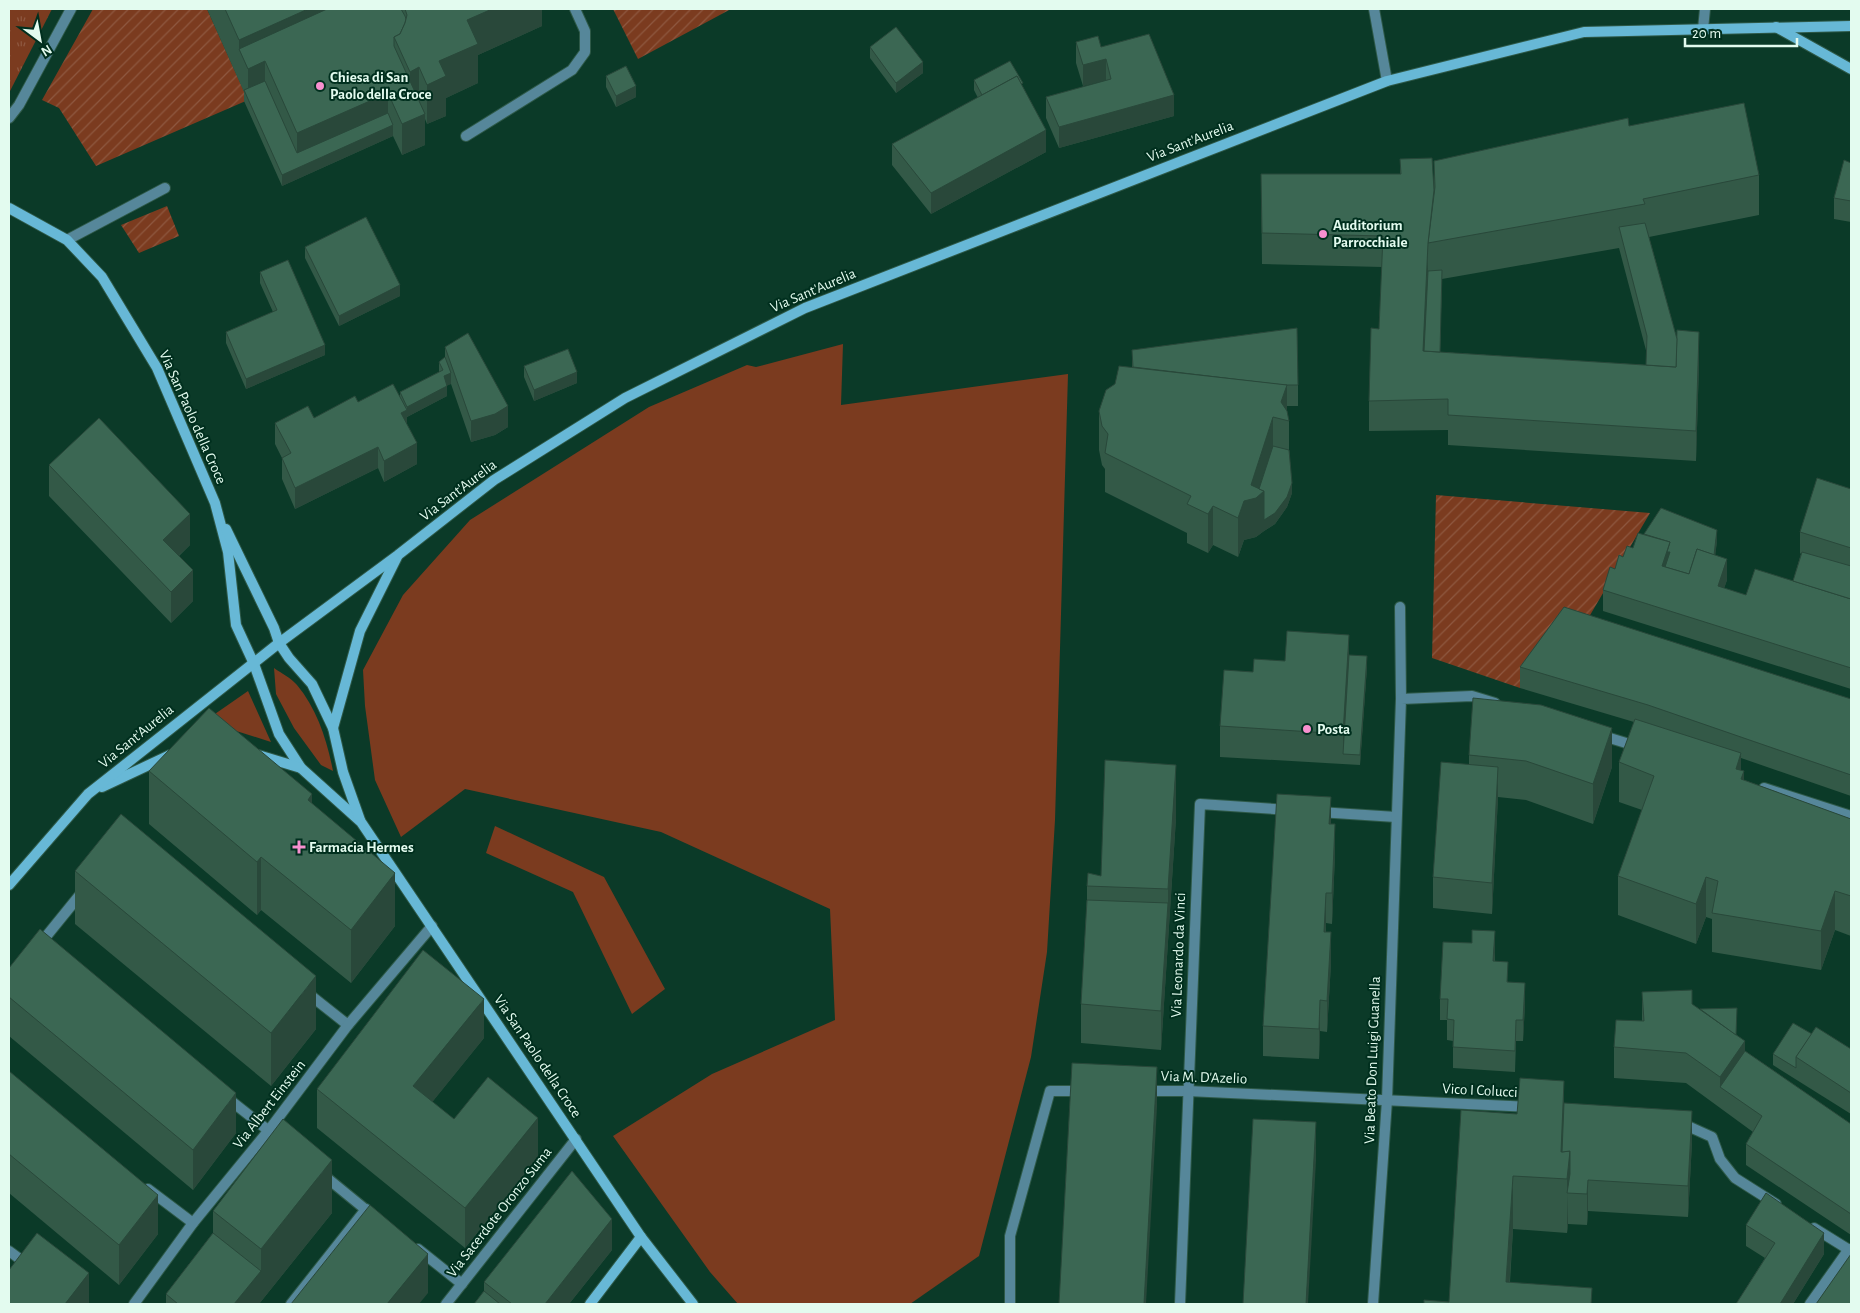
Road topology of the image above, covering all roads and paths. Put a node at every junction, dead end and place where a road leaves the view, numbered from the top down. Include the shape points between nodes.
1 (72, 9) edge
2 (575, 9) edge
3 (1374, 9) edge
4 (1705, 9) edge
5 (1851, 26) edge
6 (1775, 27) junction
7 (1703, 29) junction
8 (1851, 69) edge
9 (1387, 81) junction
10 (9, 118) edge
11 (466, 136) dead end
12 (165, 188) dead end
13 (9, 208) edge
14 (67, 240) junction
15 (215, 503) junction
16 (398, 555) junction
17 (1400, 607) dead end
18 (279, 642) junction
19 (254, 664) junction
20 (1401, 699) junction
21 (1507, 706) edge
22 (332, 728) junction
23 (1588, 731) edge
24 (183, 749) edge
25 (1644, 749) edge
26 (247, 752) edge
27 (301, 768) junction
28 (1757, 786) edge
29 (88, 794) junction
30 (1851, 816) edge
31 (1396, 817) junction
32 (361, 822) junction
33 (91, 881) edge
34 (9, 886) edge
35 (432, 926) junction
36 (38, 951) edge
37 (295, 982) edge
38 (348, 1025) junction
39 (214, 1088) edge
40 (1099, 1091) edge
41 (1129, 1091) edge
42 (1188, 1091) junction
43 (1387, 1100) junction
44 (1542, 1108) edge
45 (1668, 1117) edge
46 (268, 1130) junction
47 (576, 1139) junction
48 (291, 1148) edge
49 (313, 1167) edge
50 (139, 1182) edge
51 (1782, 1208) edge
52 (366, 1209) junction
53 (193, 1223) junction
54 (1807, 1223) edge
55 (388, 1226) edge
56 (642, 1237) junction
57 (410, 1244) edge
58 (1850, 1250) edge
59 (9, 1251) edge
60 (39, 1274) edge
61 (462, 1284) junction
62 (134, 1304) edge
63 (291, 1304) edge
64 (446, 1304) edge
65 (590, 1304) edge
66 (693, 1304) edge
67 (1010, 1304) edge
68 (1180, 1304) edge
69 (1373, 1304) edge
70 (1810, 1304) edge

1 - 10 street
2 - 11 street via 585,31 585,52 572,70
3 - 9 street
4 - 7 street
5 - 6 street, Via Sant'Aurelia
6 - 7 street, Via Sant'Aurelia
6 - 8 street
7 - 9 street, Via Sant'Aurelia via 1584,32
9 - 16 street, Via Sant'Aurelia via 804,308 625,398 494,480
12 - 14 street
13 - 14 street, Via San Paolo della Croce
14 - 15 street, Via San Paolo della Croce via 102,277 157,368
15 - 18 street
15 - 19 street, Via San Paolo della Croce via 228,552 236,625
16 - 18 street, Via Sant'Aurelia
16 - 22 street via 360,631
17 - 20 street, Via Beato Don Luigi Guanella
18 - 19 street, Via Sant'Aurelia
18 - 22 street via 312,684
19 - 27 street, Via San Paolo della Croce via 279,734
19 - 29 street, Via Sant'Aurelia
20 - 21 street via 1472,696
20 - 31 street, Via Beato Don Luigi Guanella
22 - 32 street
23 - 25 street
24 - 29 street
26 - 27 street
27 - 32 street
28 - 30 street
29 - 34 street, Via Sant'Aurelia
31 - 42 street, Via Leonardo da Vinci via 1200,804
31 - 43 street, Via Beato Don Luigi Guanella
32 - 35 street, Via San Paolo della Croce
33 - 36 street
35 - 38 street, Via Albert Einstein
35 - 47 street, Via San Paolo della Croce
37 - 38 street
38 - 46 street, Via Albert Einstein
39 - 46 street
40 - 67 street via 1050,1091 1010,1236
41 - 42 street, Via M. D'Azelio
42 - 43 street, Via M. D'Azelio
42 - 68 street, Via Leonardo da Vinci
43 - 44 street, Vico I Colucci
43 - 69 street, Via Beato Don Luigi Guanella
45 - 51 street via 1712,1137 1720,1159 1735,1178
46 - 48 street
46 - 53 street, Via Albert Einstein
47 - 56 street, Via San Paolo della Croce
47 - 61 street, Via Sacerdote Oronzo Suma
49 - 52 street
50 - 53 street
52 - 55 street
52 - 63 street
53 - 62 street, Via Albert Einstein
54 - 58 street
56 - 65 street
56 - 66 street, Via San Paolo della Croce
57 - 61 street
58 - 70 street
59 - 60 street via 21,1265
61 - 64 street, Via Sacerdote Oronzo Suma

